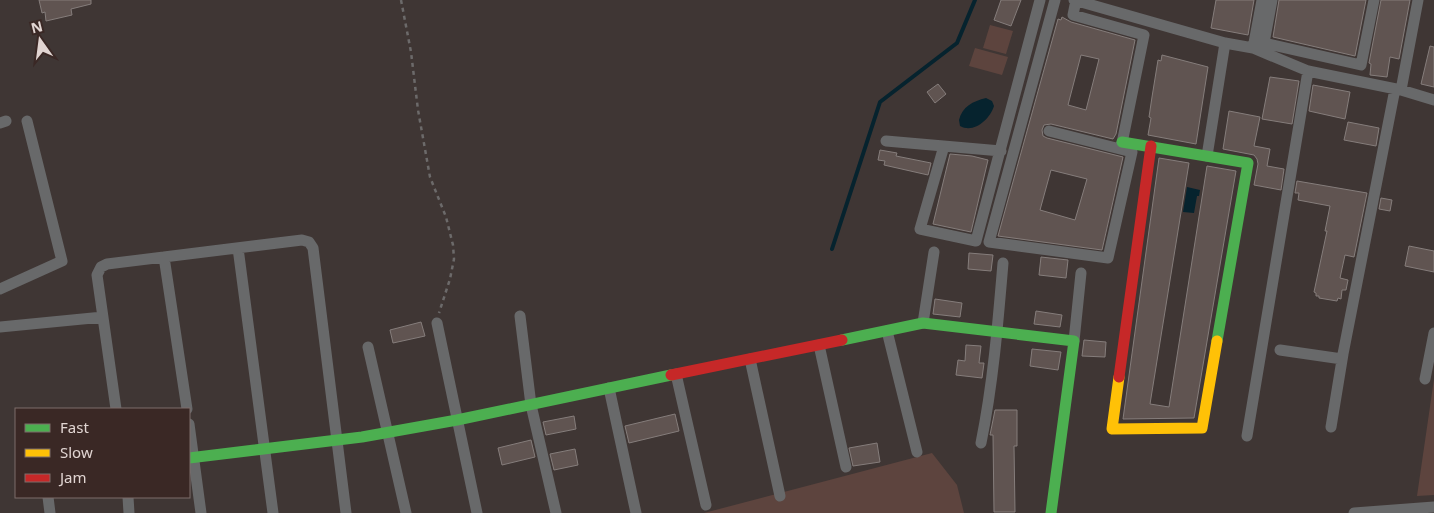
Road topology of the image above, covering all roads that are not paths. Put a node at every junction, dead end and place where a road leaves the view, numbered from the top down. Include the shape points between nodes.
1 (1040, 0) edge
2 (1055, 0) edge
3 (1075, 0) edge
4 (1262, 0) edge
5 (1272, 0) edge
6 (1374, 0) edge
7 (1418, 0) edge
8 (1225, 44) junction
9 (1252, 48) junction
10 (1308, 71) junction
11 (1398, 90) junction
12 (1434, 100) edge
13 (27, 121) dead end
14 (1049, 131) dead end
15 (886, 142) dead end
16 (1121, 145) junction
17 (944, 146) junction
18 (1151, 146) junction
19 (1001, 151) junction
20 (1207, 156) junction
21 (238, 248) junction
22 (934, 252) dead end
23 (164, 257) junction
24 (1004, 263) dead end
25 (1081, 273) dead end
26 (0, 289) edge
27 (520, 316) dead end
28 (103, 317) junction
29 (437, 323) road end
30 (923, 323) junction
31 (0, 327) edge
32 (887, 331) junction
33 (997, 332) junction
34 (1434, 333) edge
35 (1074, 341) junction
36 (820, 345) junction
37 (368, 347) dead end
38 (1280, 350) dead end
39 (750, 359) junction
40 (1342, 359) junction
41 (676, 374) junction
42 (1425, 379) dead end
43 (609, 388) junction
44 (531, 405) junction
45 (116, 408) edge
46 (187, 408) edge
47 (457, 420) junction
48 (1331, 427) dead end
49 (388, 432) junction
50 (1246, 436) dead end
51 (337, 440) junction
52 (190, 441) edge
53 (982, 443) dead end
54 (265, 449) junction
55 (917, 452) dead end
56 (191, 458) edge
57 (846, 467) dead end
58 (780, 496) dead end
59 (48, 498) edge
60 (128, 498) edge
61 (706, 505) dead end
62 (1434, 507) edge
63 (50, 513) edge
64 (129, 513) edge
65 (201, 513) edge
66 (273, 513) edge
67 (346, 513) edge
68 (406, 513) edge
69 (477, 513) edge
70 (556, 513) edge
71 (636, 513) edge
72 (1051, 513) edge
73 (1354, 513) edge

1 - 19 street
2 - 16 street via 989,242 1108,258 1132,152
3 - 8 street
3 - 16 street via 1073,15 1144,36
4 - 9 street
5 - 6 street via 1264,43 1361,65
7 - 11 street
8 - 9 street
8 - 20 street
9 - 10 street
10 - 11 street
10 - 50 street
11 - 12 street
11 - 40 street
13 - 26 street via 62,261
14 - 16 street
15 - 17 street
16 - 18 street
17 - 19 street
17 - 19 street via 920,229 976,241
18 - 20 street
18 - 20 street via 1112,429 1202,428 1248,163
21 - 23 street
21 - 51 street via 302,240 313,248
21 - 54 street
22 - 30 street
23 - 28 street via 101,267 98,275
23 - 46 street
24 - 33 street
25 - 35 street
27 - 44 street
28 - 31 street
28 - 45 street
29 - 47 street
30 - 32 street
30 - 33 street
32 - 36 street
32 - 55 street
33 - 35 street
33 - 53 street
34 - 42 street
35 - 72 street
36 - 39 street
36 - 57 street
37 - 49 street
38 - 40 street
39 - 41 street
39 - 58 street
40 - 48 street
41 - 43 street
41 - 61 street
43 - 44 street
43 - 71 street
44 - 47 street
44 - 70 street
47 - 49 street
47 - 69 street
49 - 51 street
49 - 68 street
51 - 54 street
51 - 67 street
52 - 56 street
54 - 56 street
54 - 66 street
56 - 65 street
59 - 63 street
60 - 64 street
62 - 73 street

